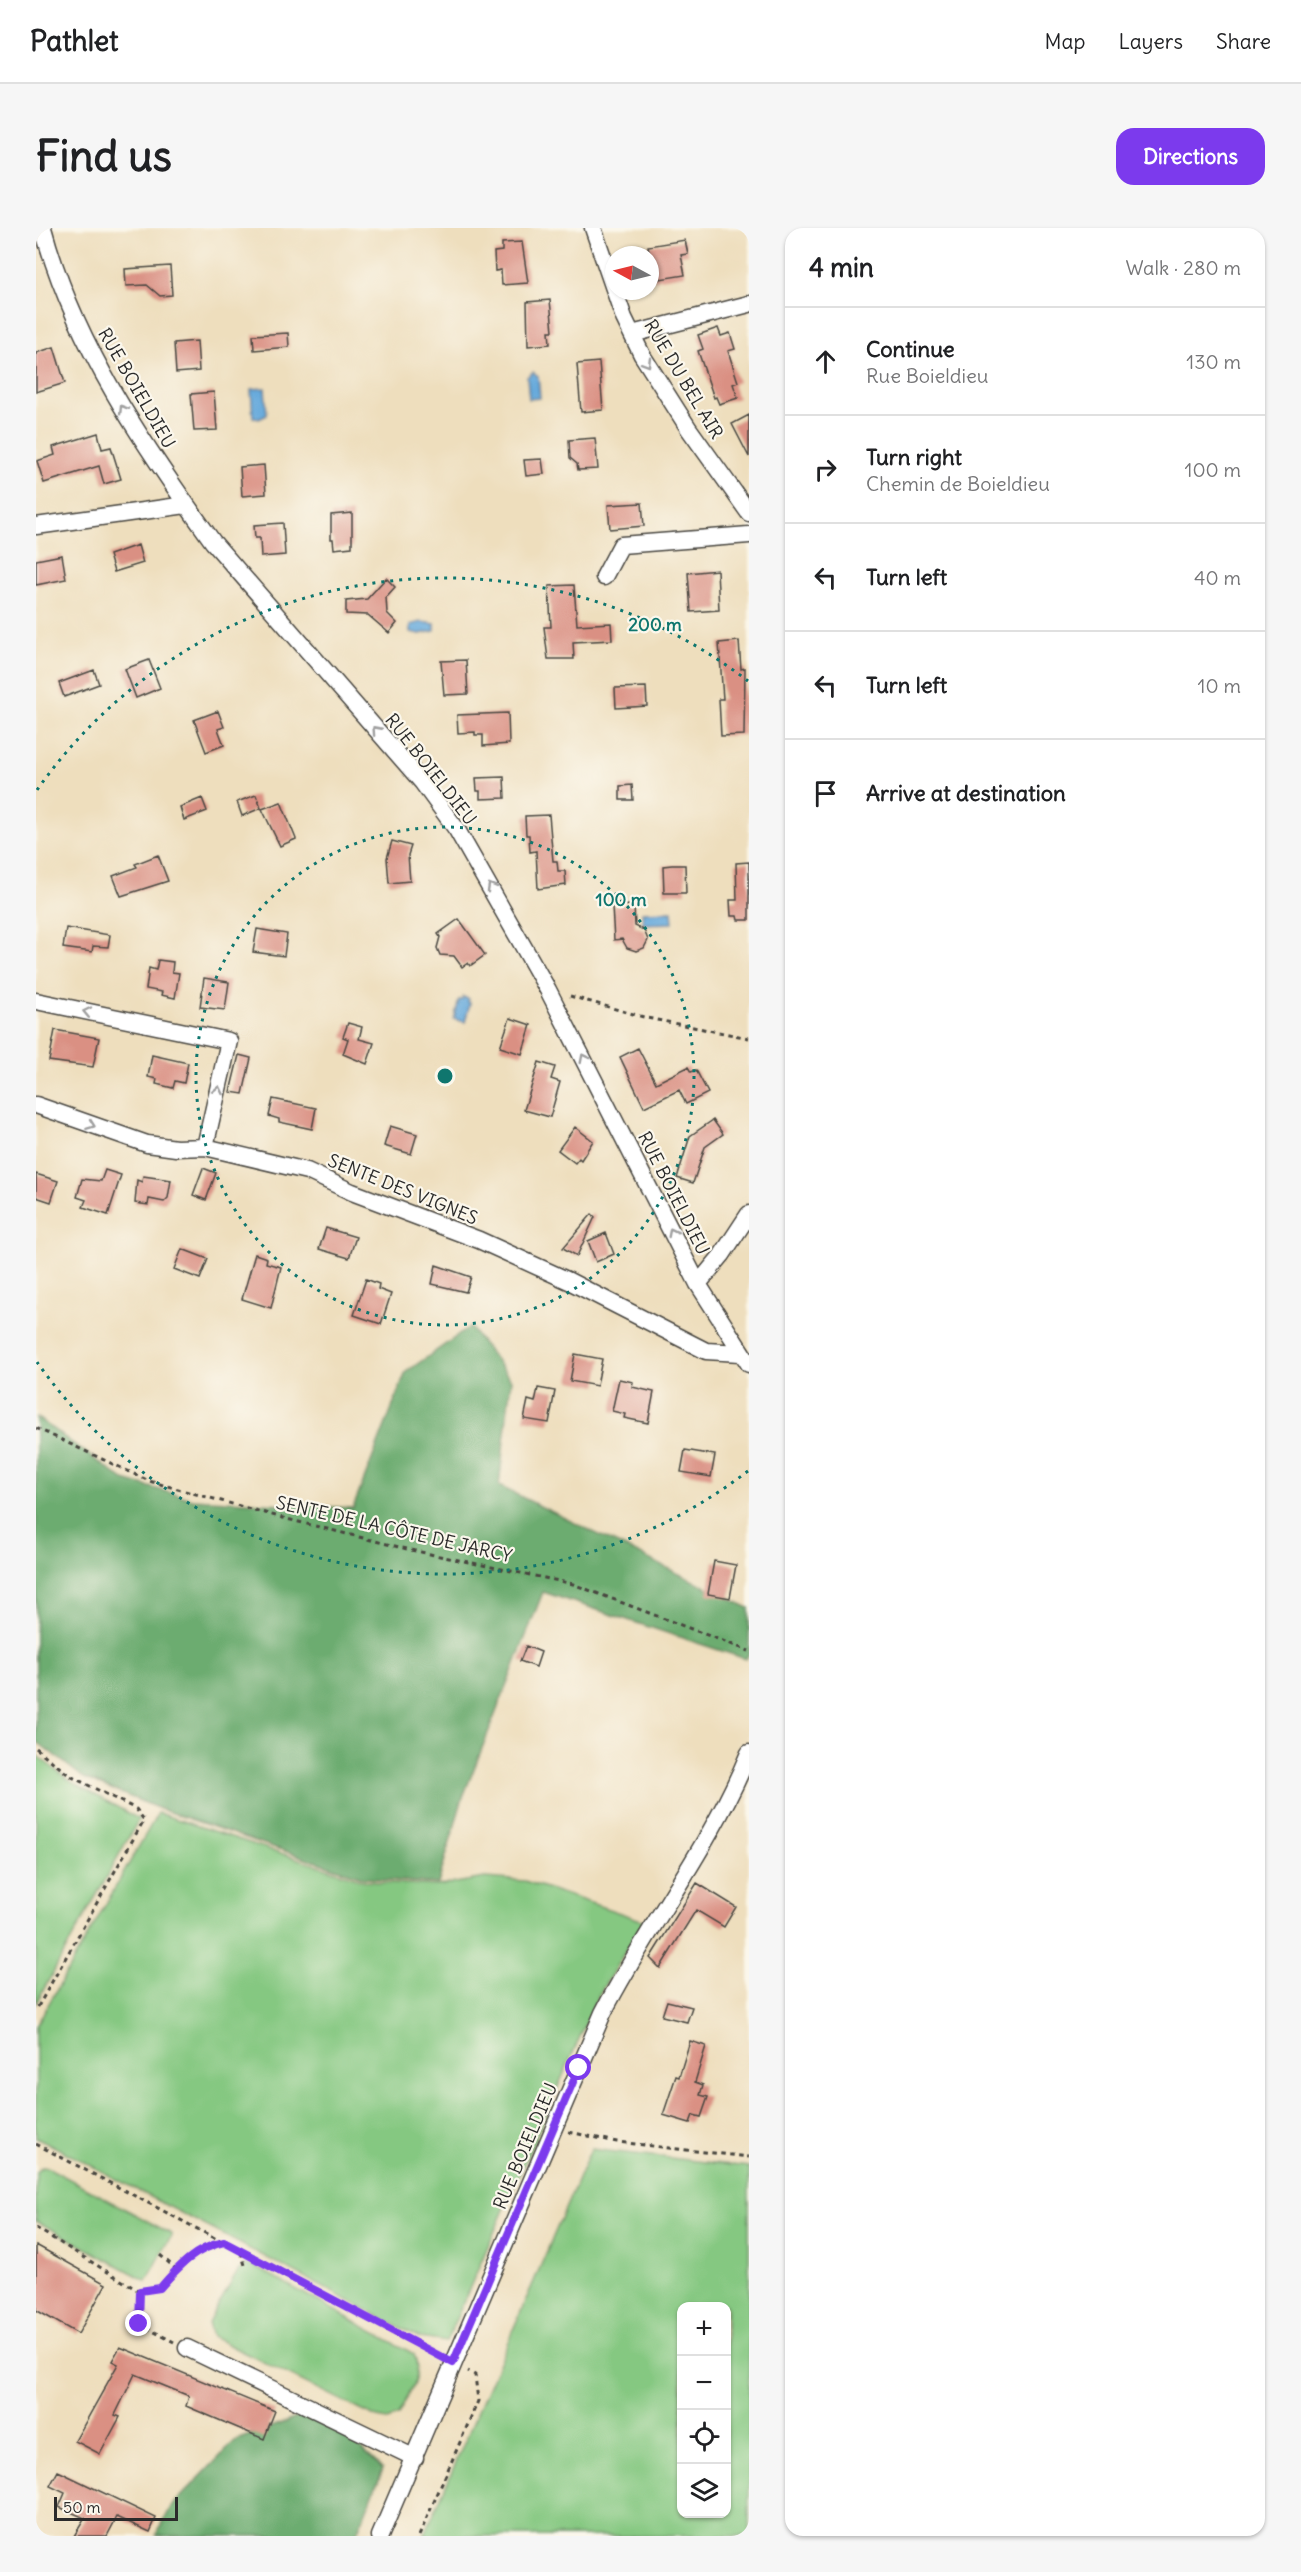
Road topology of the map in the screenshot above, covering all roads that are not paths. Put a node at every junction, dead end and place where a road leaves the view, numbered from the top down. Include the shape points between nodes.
1 (43, 228) edge
2 (593, 228) edge
3 (749, 304) edge
4 (632, 334) junction
5 (186, 505) junction
6 (749, 513) edge
7 (36, 526) edge
8 (749, 535) edge
9 (604, 577) dead end
10 (36, 1001) edge
11 (36, 1105) edge
12 (206, 1147) junction
13 (749, 1214) edge
14 (698, 1284) junction
15 (745, 1359) edge
16 (749, 1753) edge
17 (187, 2348) road end
18 (415, 2458) junction
19 (380, 2536) edge

5 -> 1 street, RUE BOIELDIEU via 88,348
2 - 4 street, RUE DU BEL AIR
3 - 4 street
4 -> 6 street, RUE DU BEL AIR via 689,429
5 - 7 street
14 -> 5 street, RUE BOIELDIEU via 548,990 463,840 402,759 249,585
8 - 9 street via 621,545
12 -> 10 street via 229,1041
11 -> 12 street, SENTE DES VIGNES via 147,1144
12 - 15 street, SENTE DES VIGNES via 307,1171 559,1276 706,1351
13 - 14 street
14 - 15 street, RUE BOIELDIEU
16 - 18 street, RUE BOIELDIEU via 680,1887 625,1971 553,2129
17 - 18 street
18 - 19 street, RUE BOIELDIEU

